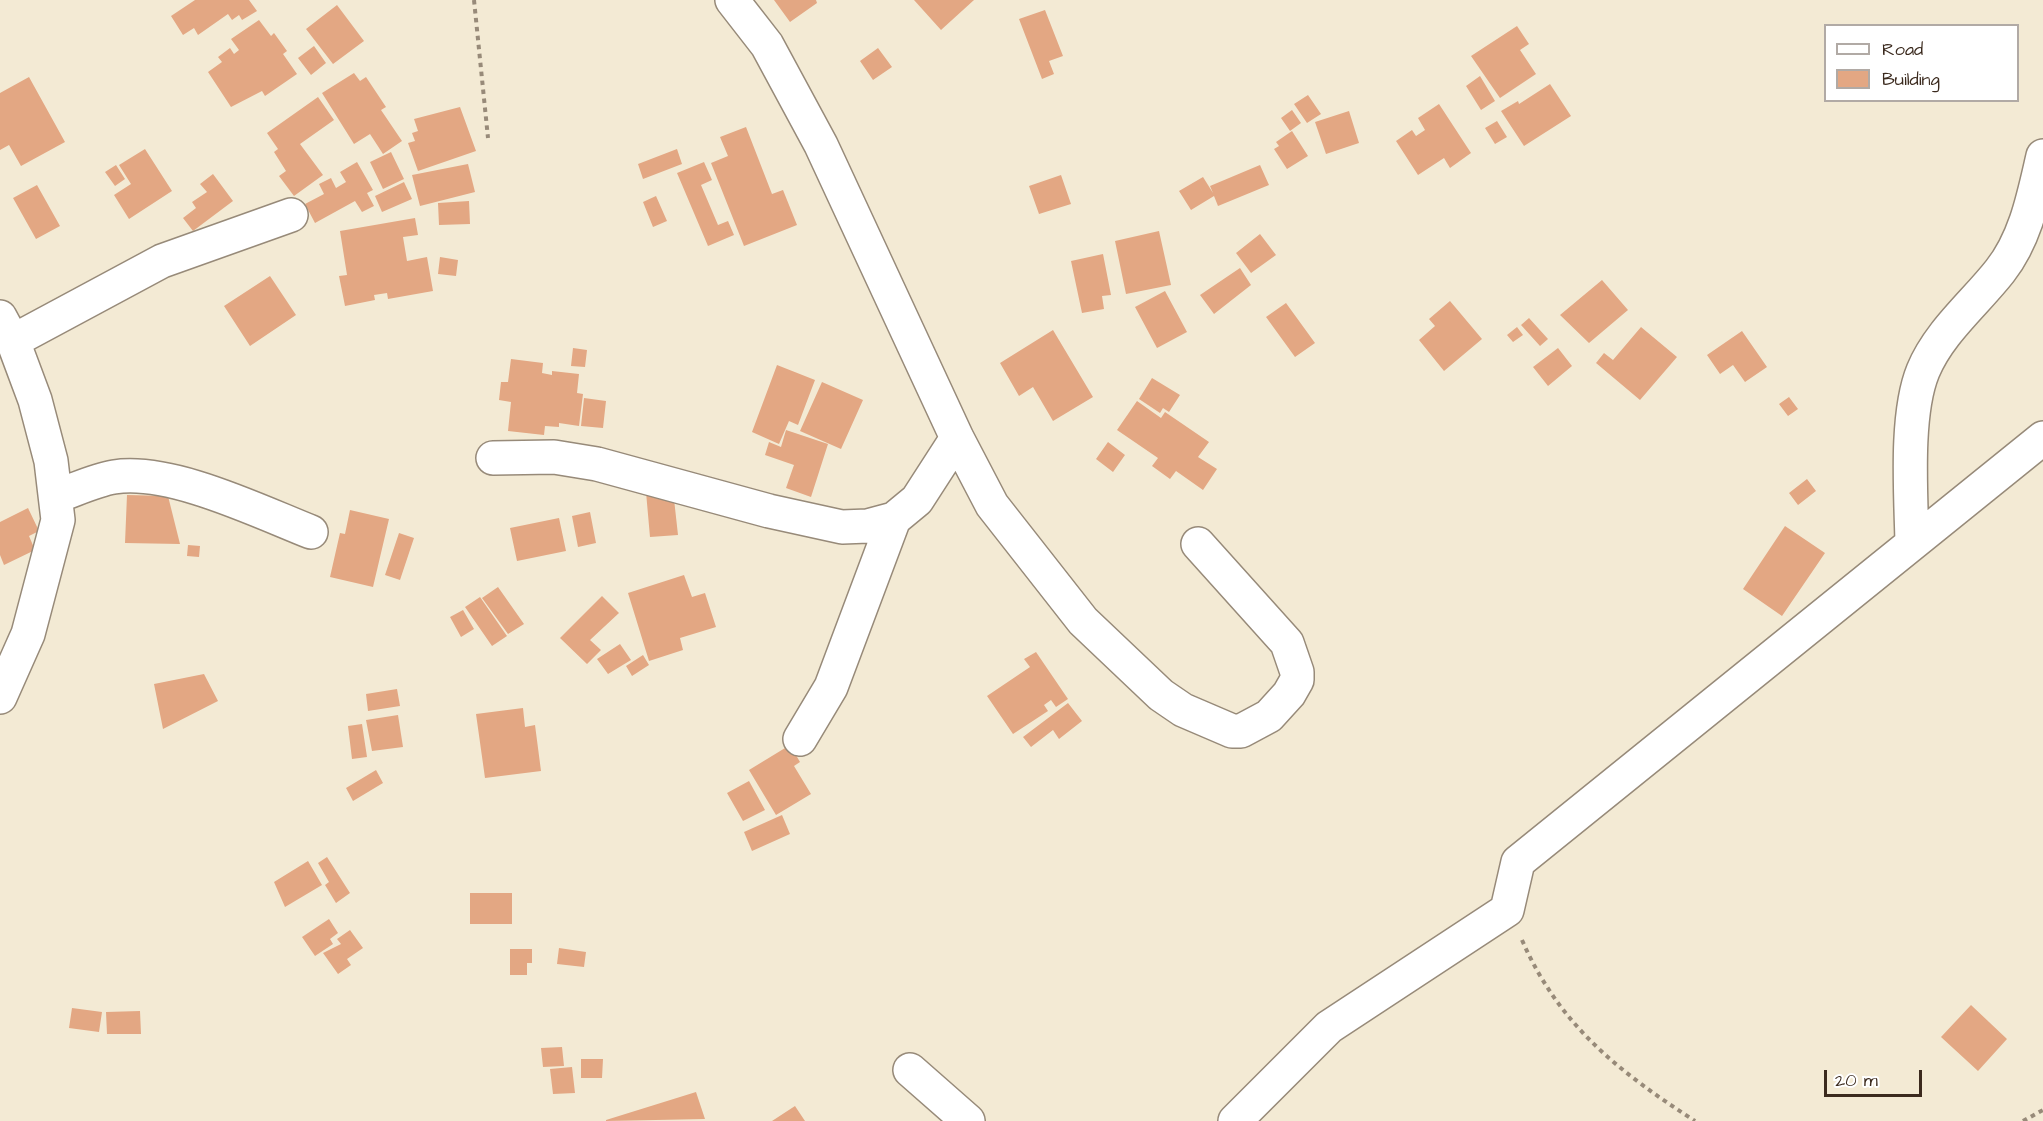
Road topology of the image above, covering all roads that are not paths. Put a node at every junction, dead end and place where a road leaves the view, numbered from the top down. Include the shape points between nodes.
1 (732, 0) edge
2 (2043, 156) edge
3 (291, 215) dead end
4 (7, 329) edge
5 (957, 438) junction
6 (2043, 438) edge
7 (493, 458) dead end
8 (57, 496) junction
9 (894, 519) junction
10 (311, 532) dead end
11 (1912, 543) junction
12 (1198, 544) dead end
13 (0, 697) edge
14 (800, 739) dead end
15 (910, 1070) dead end
16 (968, 1121) edge
17 (1235, 1121) edge

1 - 5 street via 767,45 821,145
2 - 11 street via 2031,207 2002,268 1949,329 1922,373 1913,429
3 - 4 street via 162,261
4 - 8 street via 35,400
5 - 9 street via 925,492
5 - 12 street via 992,505 1083,621 1161,695 1214,726 1241,731 1285,702 1297,680 1295,659 1287,643
6 - 11 street
7 - 9 street via 554,457 597,464 842,527
8 - 10 street via 112,477 153,478 186,485
8 - 13 street via 57,533 28,634
9 - 14 street via 831,687
11 - 17 street via 1518,862 1508,910 1329,1027
15 - 16 street

